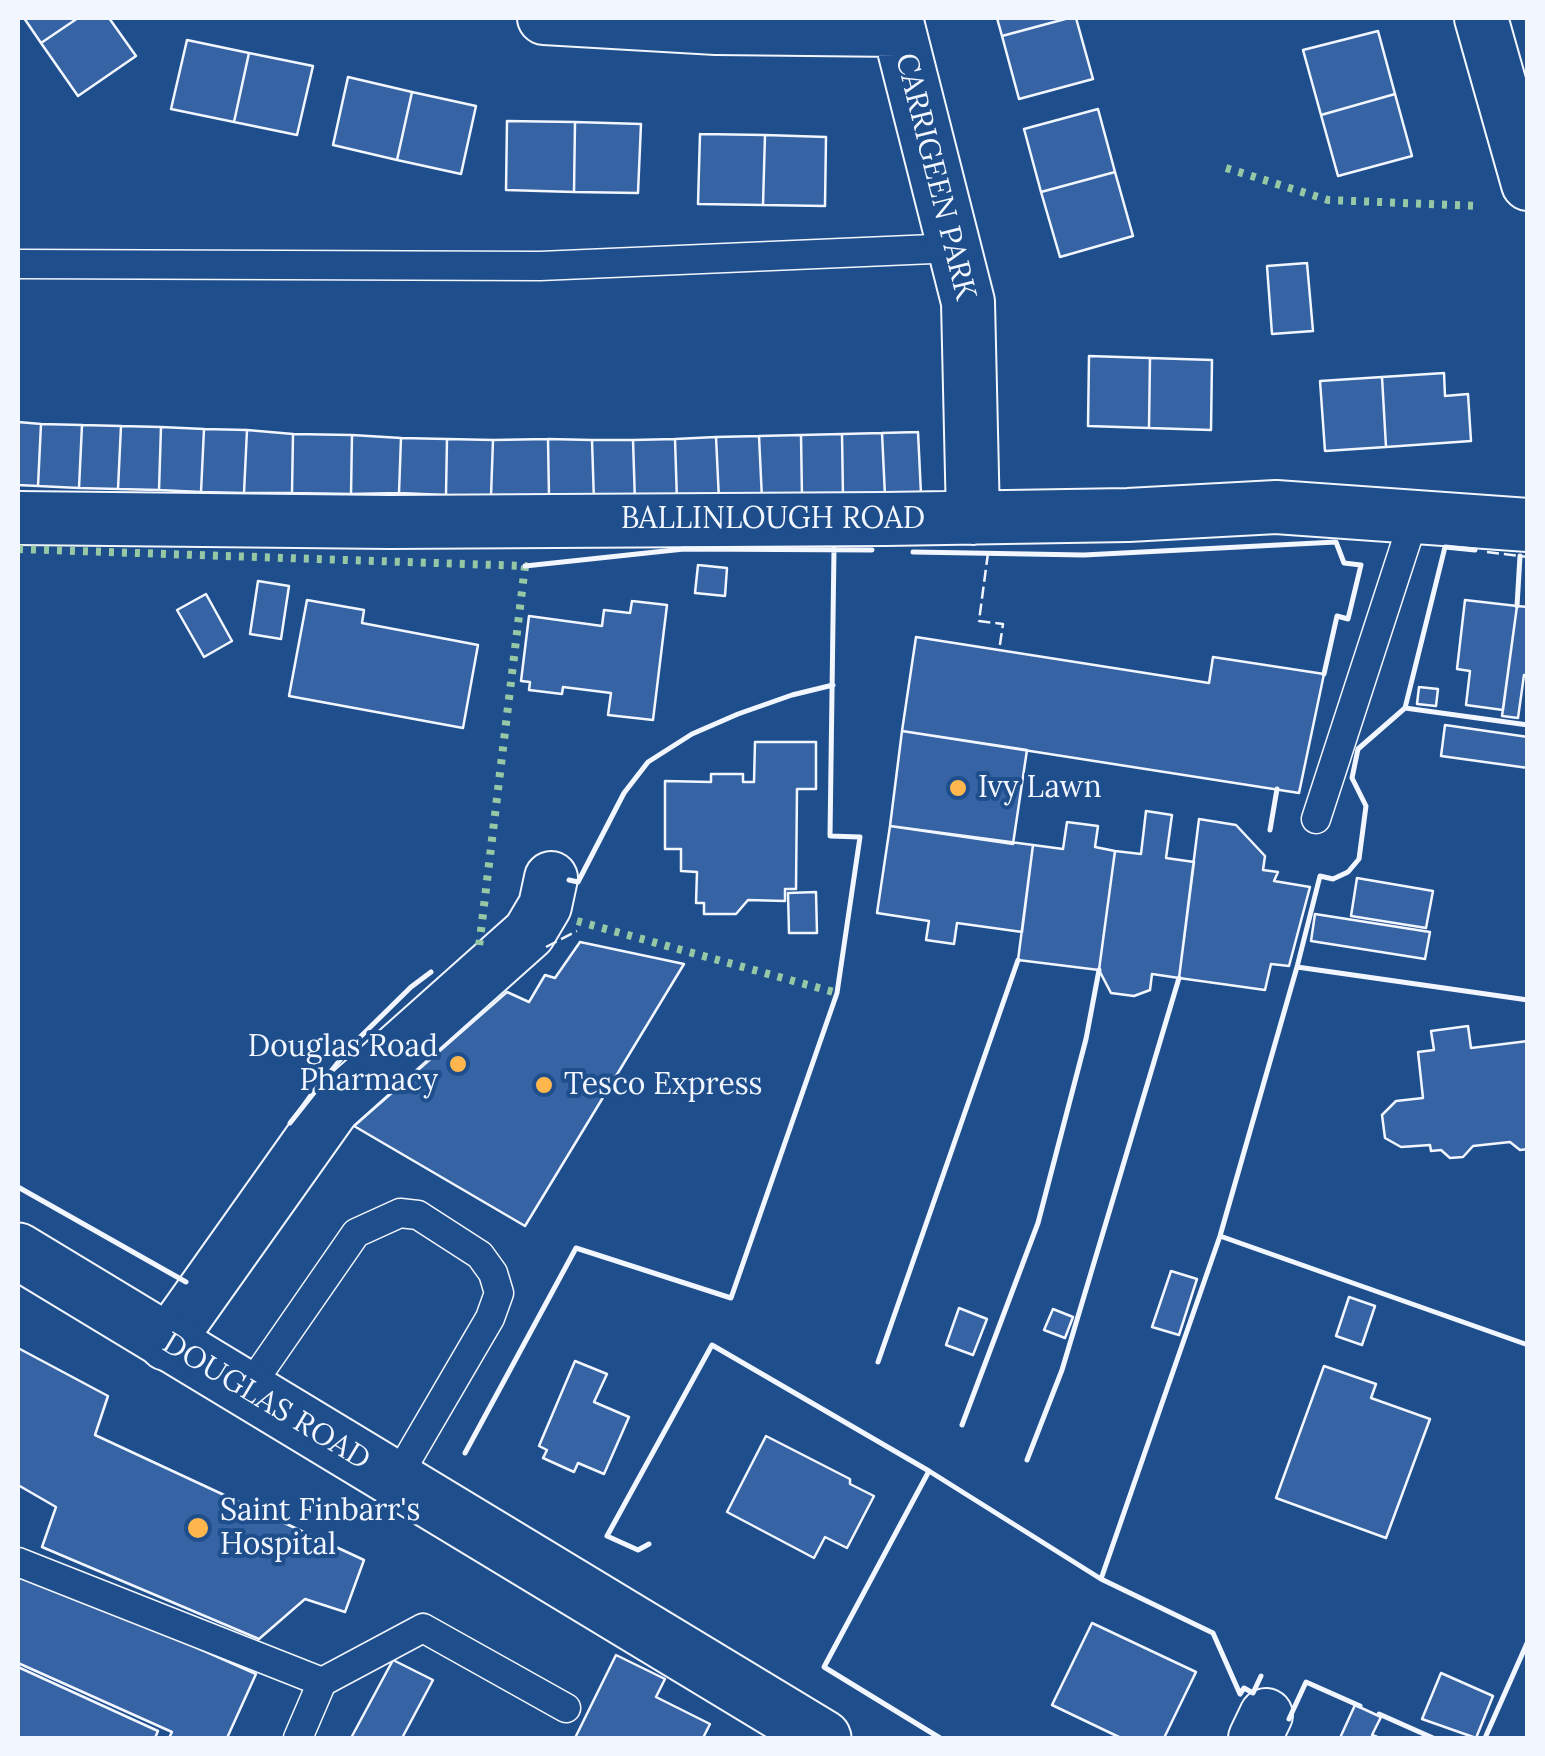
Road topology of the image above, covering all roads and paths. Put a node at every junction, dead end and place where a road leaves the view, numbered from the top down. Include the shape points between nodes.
1 (544, 18) edge
2 (1481, 18) edge
3 (897, 24) edge
4 (1528, 184) edge
5 (956, 248) junction
6 (18, 264) edge
7 (1415, 514) junction
8 (18, 518) edge
9 (973, 518) junction
10 (1528, 525) edge
11 (1316, 819) dead end
12 (552, 878) dead end
13 (18, 1251) edge
14 (166, 1344) junction
15 (248, 1389) junction
16 (396, 1480) junction
17 (18, 1562) edge
18 (322, 1682) junction
19 (566, 1708) dead end
20 (298, 1738) edge
21 (823, 1738) edge

1 - 3 street via 716,28
2 - 4 street
3 - 5 street, CARRIGEEN PARK
5 - 6 lane via 540,266
5 - 9 street, CARRIGEEN PARK via 968,302
7 - 9 street, BALLINLOUGH ROAD via 1276,507
7 - 10 street, BALLINLOUGH ROAD
7 - 11 lane
8 - 9 street, BALLINLOUGH ROAD
12 - 14 street via 529,933 334,1107
13 - 14 main road, DOUGLAS ROAD
14 - 15 main road, DOUGLAS ROAD
15 - 16 main road, DOUGLAS ROAD
15 - 16 lane via 356,1233 400,1213 418,1215 480,1255 499,1293
16 - 21 main road, DOUGLAS ROAD
17 - 18 lane
18 - 19 lane via 423,1628
18 - 20 lane

